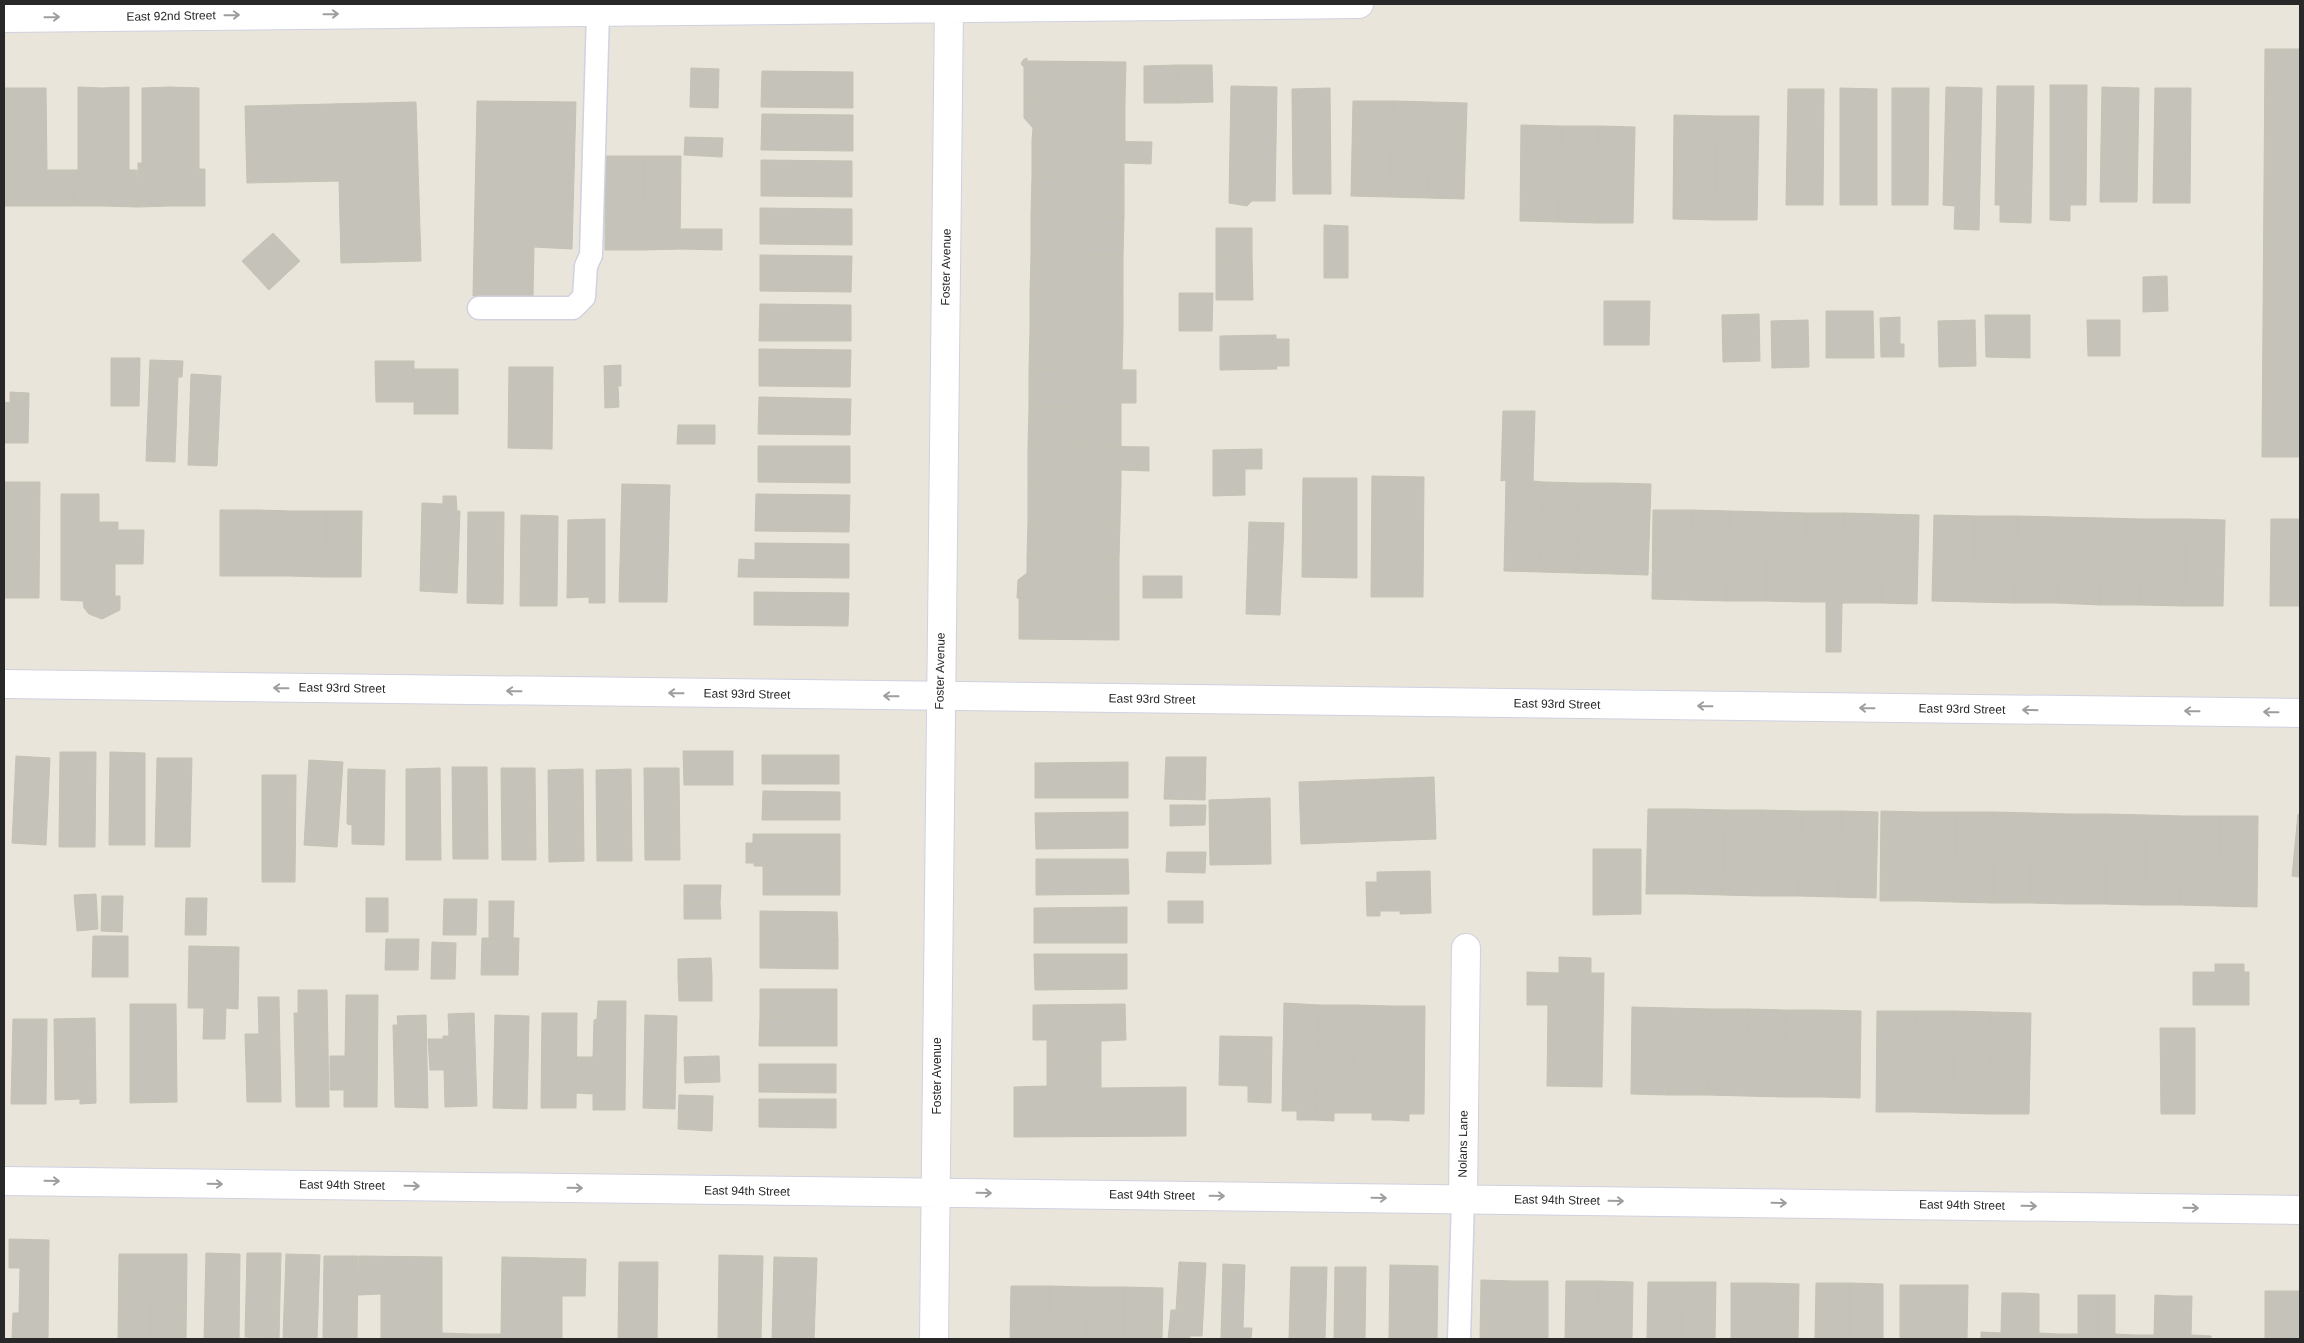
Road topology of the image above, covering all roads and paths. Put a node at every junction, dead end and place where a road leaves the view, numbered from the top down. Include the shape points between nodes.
1 (1359, 4) edge
2 (948, 6) edge
3 (282, 9) edge
4 (598, 12) junction
5 (4, 18) edge
6 (479, 308) dead end
7 (4, 684) edge
8 (940, 696) junction
9 (2300, 713) edge
10 (1466, 948) dead end
11 (4, 1181) edge
12 (936, 1193) junction
13 (1462, 1198) junction
14 (2300, 1210) edge
15 (934, 1339) edge
16 (1459, 1339) edge

1 - 2 street, East 92nd Street
2 - 4 street, East 92nd Street
2 - 8 street, Foster Avenue
3 -> 4 street, East 92nd Street
5 -> 3 street, East 92nd Street
4 - 6 lane via 591,255 586,266 584,297 574,308
8 -> 7 street, East 93rd Street
9 -> 8 street, East 93rd Street
8 - 12 street, Foster Avenue
10 - 13 street, Nolans Lane
11 -> 12 street, East 94th Street
12 -> 13 street, East 94th Street
12 - 15 street, Foster Avenue
13 -> 14 street, East 94th Street
13 - 16 lane, Nolans Lane

